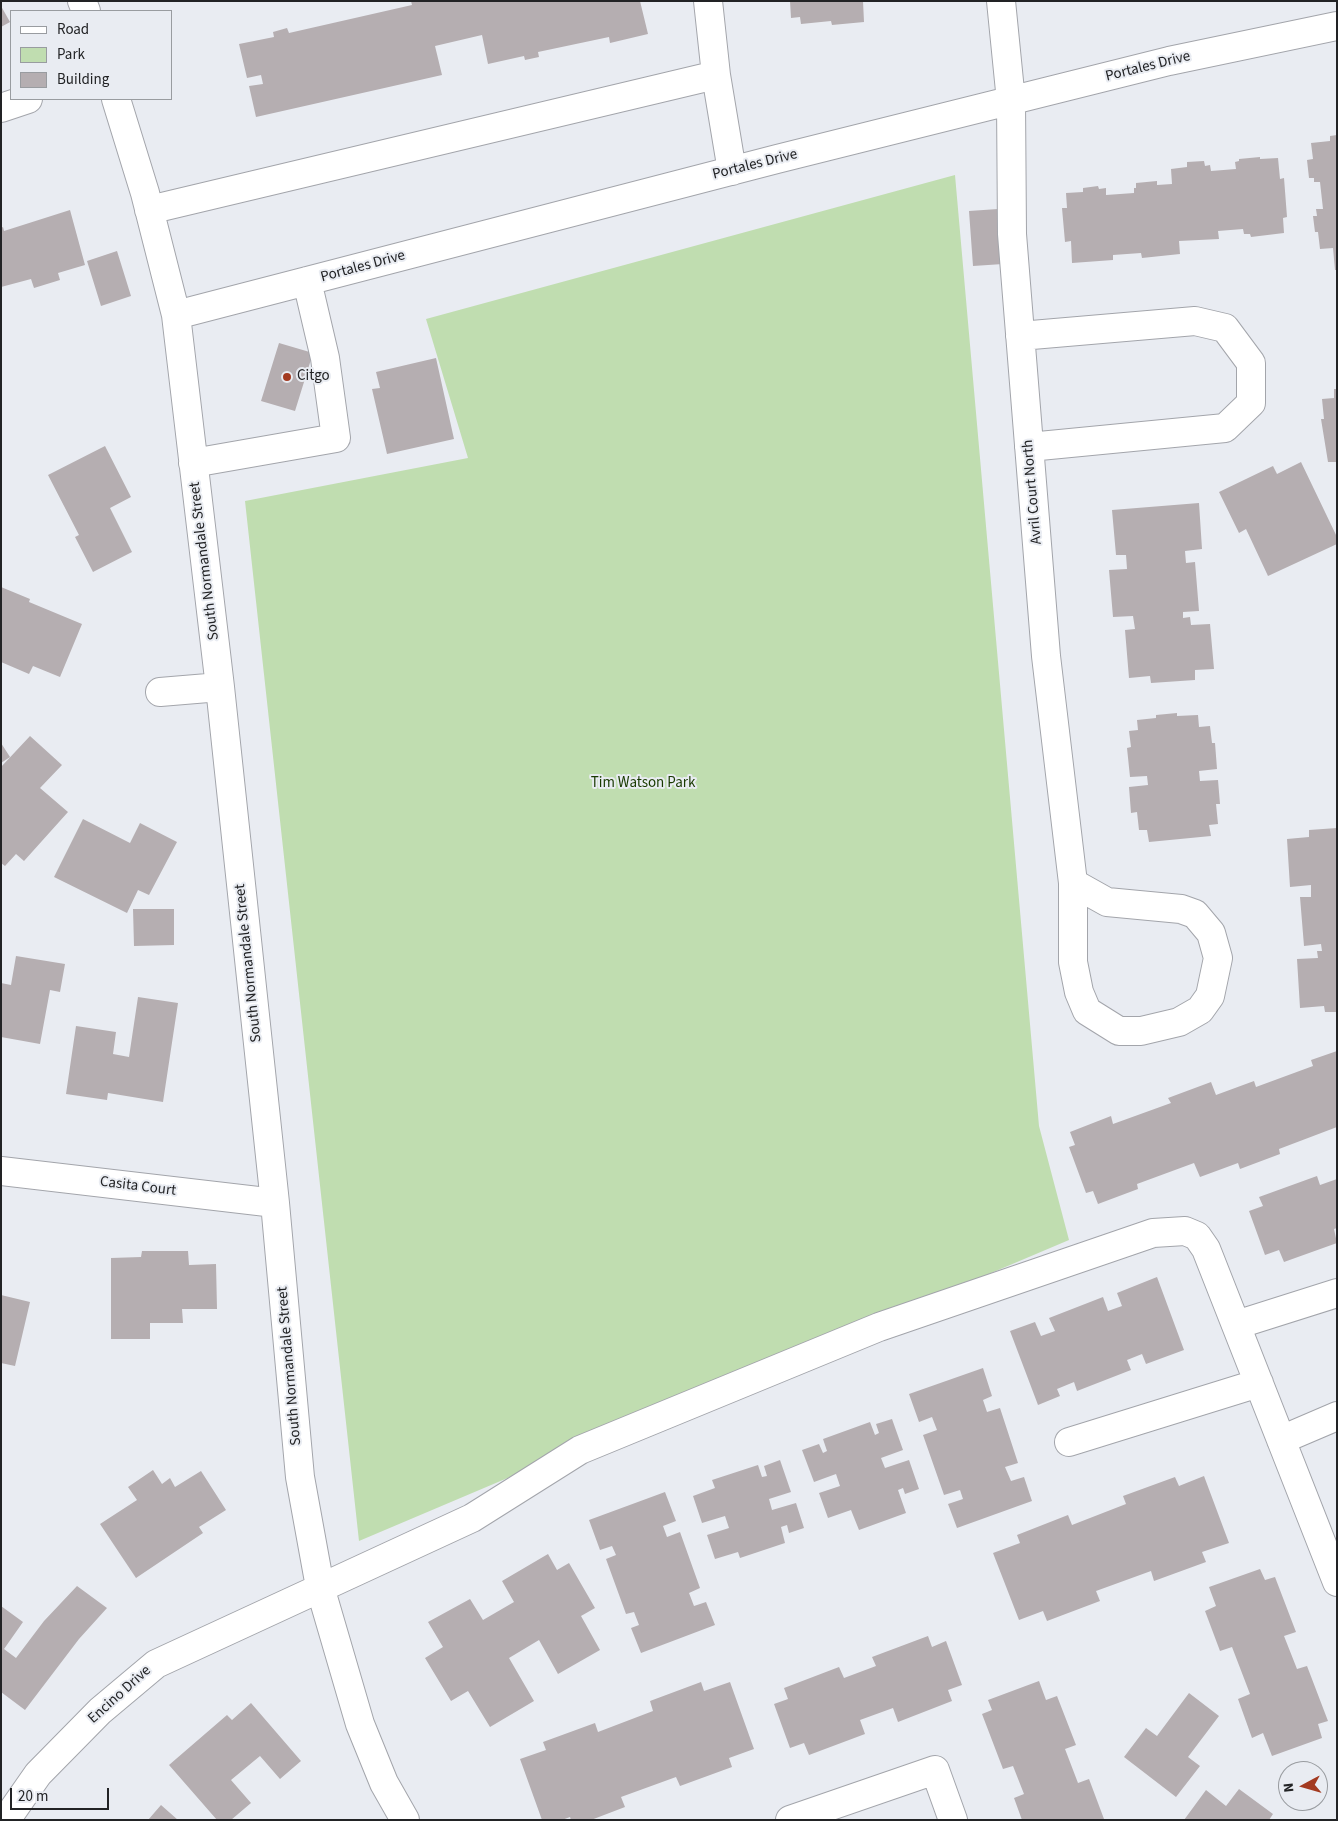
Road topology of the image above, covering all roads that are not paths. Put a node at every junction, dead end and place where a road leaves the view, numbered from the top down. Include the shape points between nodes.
1 (708, 1) edge
2 (1001, 1) edge
3 (1337, 26) edge
4 (716, 74) junction
5 (25, 100) edge
6 (116, 100) edge
7 (1011, 101) junction
8 (1, 108) edge
9 (732, 171) junction
10 (149, 210) junction
11 (307, 281) junction
12 (176, 315) junction
13 (1020, 336) junction
14 (1029, 447) junction
15 (193, 462) junction
16 (220, 688) junction
17 (160, 692) dead end
18 (1073, 883) junction
19 (1, 1171) edge
20 (275, 1203) junction
21 (1337, 1293) edge
22 (1236, 1325) junction
23 (1259, 1383) junction
24 (1337, 1416) edge
25 (1281, 1440) junction
26 (1069, 1442) dead end
27 (1337, 1582) edge
28 (320, 1587) junction
29 (7, 1811) edge
30 (405, 1820) edge
31 (790, 1820) edge
32 (953, 1820) edge

1 - 4 street
2 - 7 street, Avril Court North
3 - 7 street, Portales Drive via 1169,61
4 - 9 street
4 - 10 street
5 - 8 street
6 - 10 street, South Normandale Street
7 - 9 street, Portales Drive
7 - 13 street, Avril Court North via 1012,234
9 - 11 street, Portales Drive
10 - 12 street, South Normandale Street
11 - 12 street, Portales Drive
11 - 15 street via 325,358 336,438
12 - 15 street, South Normandale Street
13 - 14 street, Avril Court North
13 - 14 street via 1195,321 1225,328 1251,363 1251,403 1225,428
14 - 18 street, Avril Court North via 1046,656
15 - 16 street, South Normandale Street
16 - 17 street
16 - 20 street, South Normandale Street
18 - 18 street, Avril Court North via 1073,962 1087,1011 1119,1031 1141,1031 1178,1022 1200,1010 1210,996 1218,958 1211,934 1195,914 1181,909 1107,902
19 - 20 street, Casita Court
20 - 28 street, South Normandale Street via 300,1477
21 - 22 street
22 - 23 street, Encino Drive
22 - 28 street, Encino Drive via 1206,1249 1197,1236 1185,1231 1153,1233 879,1328 580,1450 472,1518
23 - 25 street, Encino Drive
23 - 26 street
24 - 25 street
25 - 27 street, Encino Drive
28 - 29 street, Encino Drive via 156,1664 100,1711
28 - 30 street, South Normandale Street via 360,1724 384,1782
31 - 32 street via 935,1770

